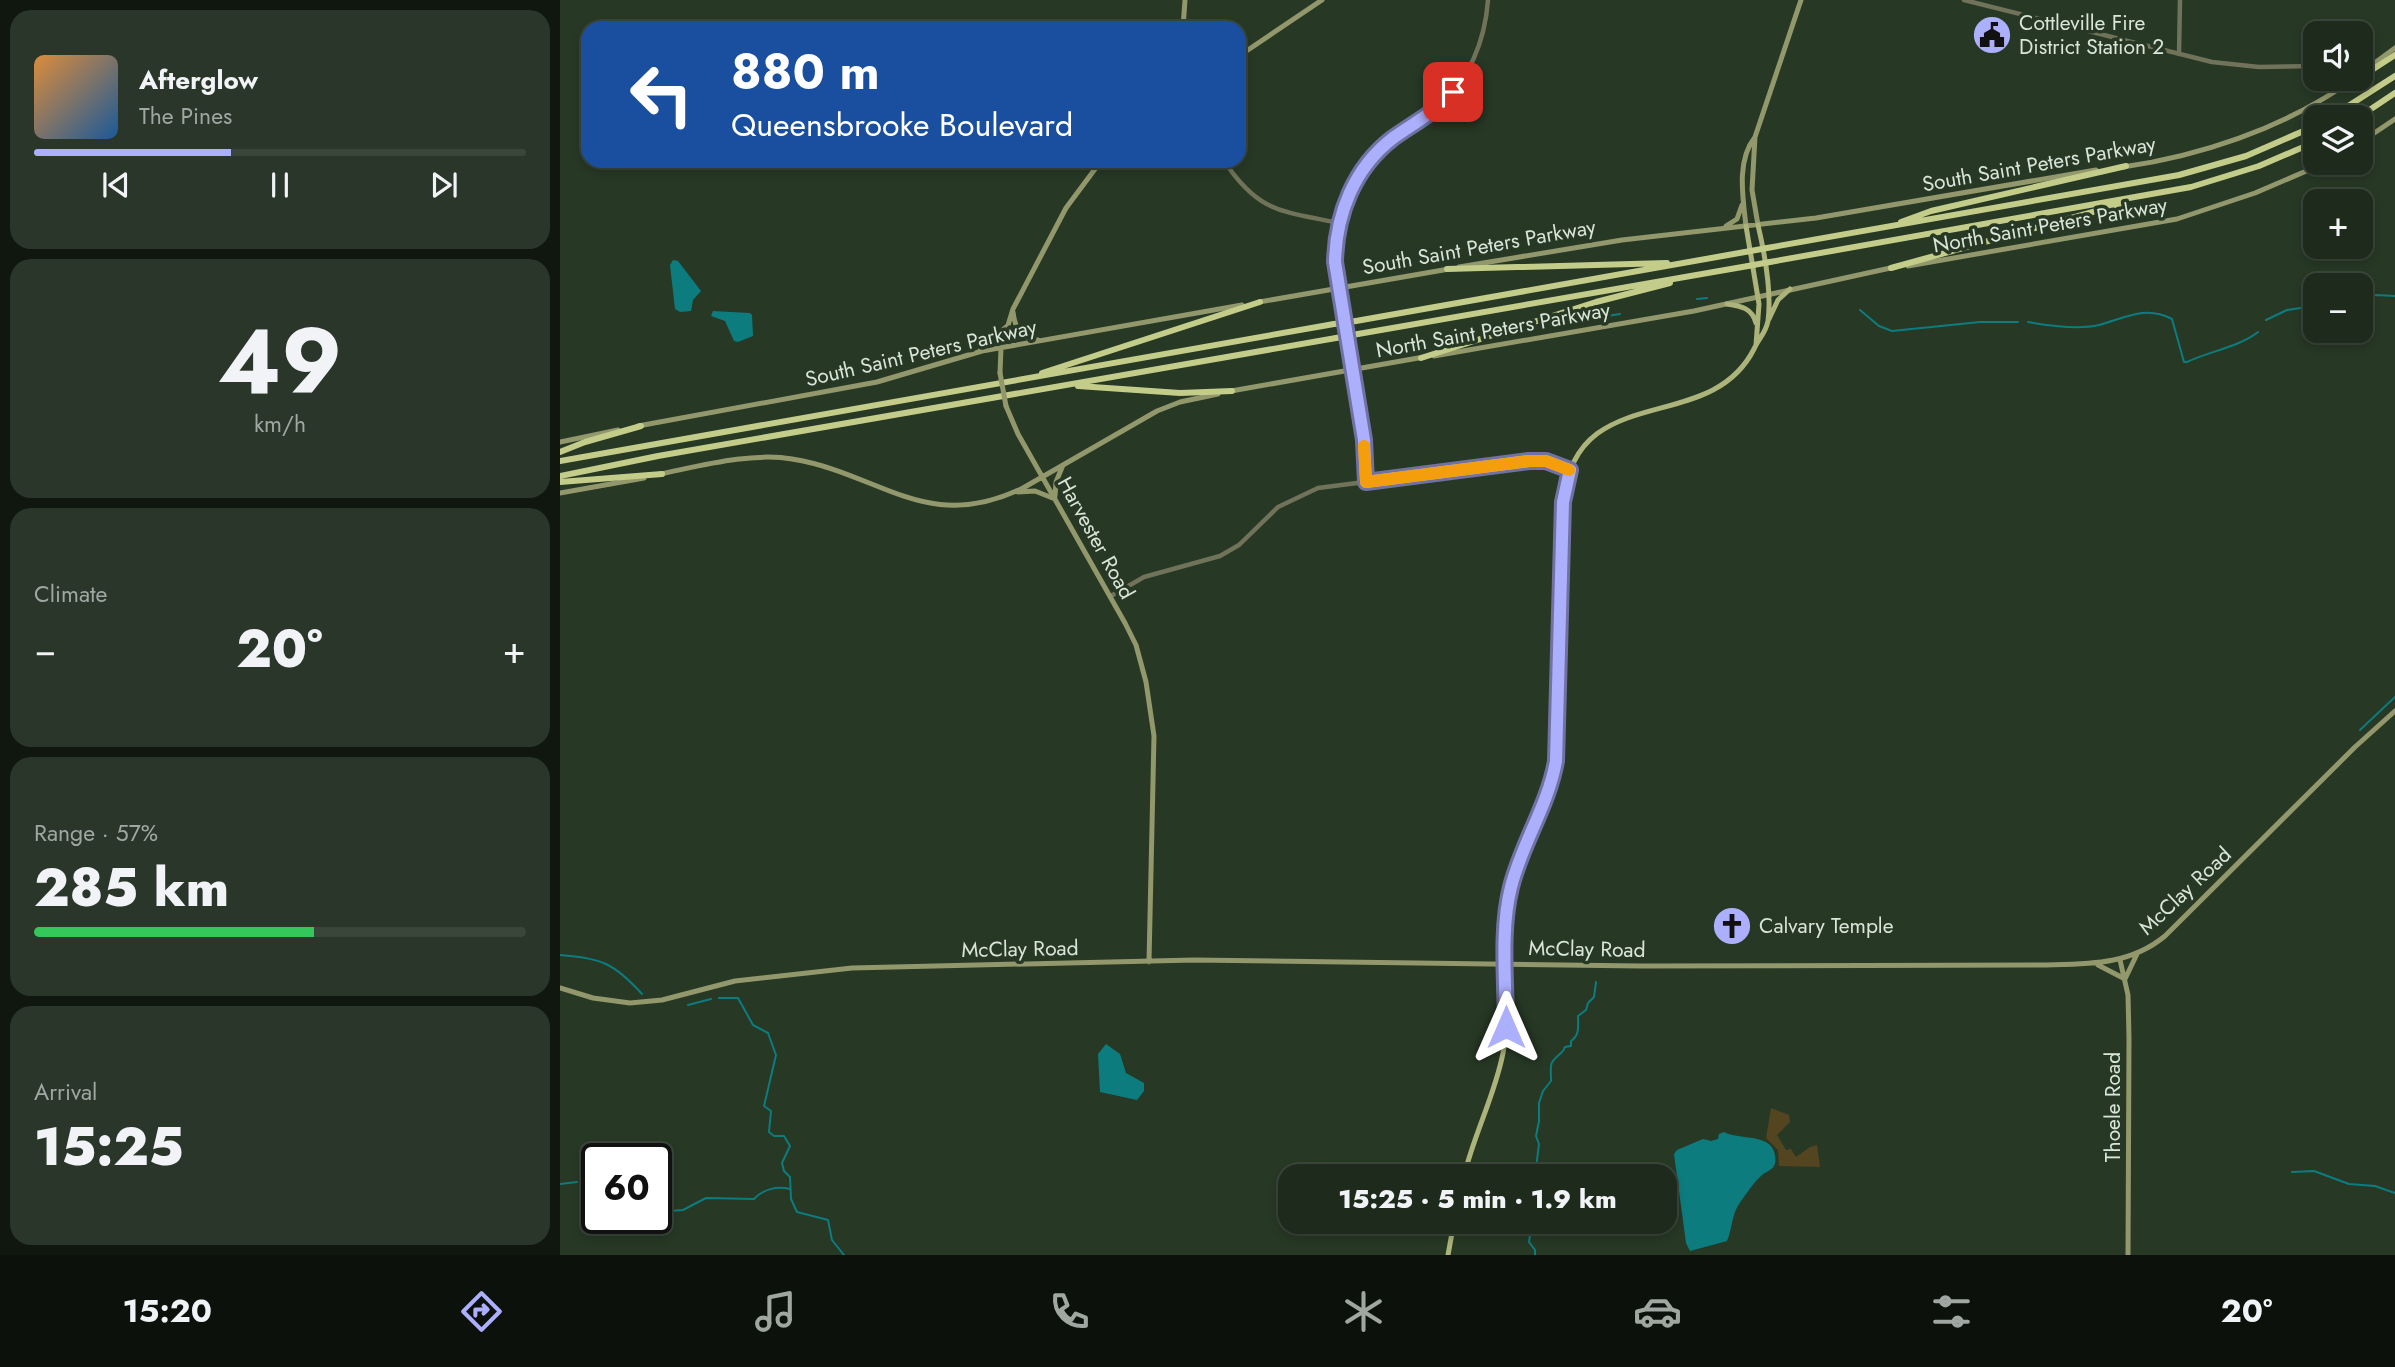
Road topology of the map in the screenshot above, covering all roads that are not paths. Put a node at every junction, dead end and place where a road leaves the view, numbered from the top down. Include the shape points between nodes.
1 (1185, 0) edge
2 (1322, 0) edge
3 (1488, 0) edge
4 (1801, 0) edge
5 (1964, 0) edge
6 (2180, 0) edge
7 (1184, 21) edge
8 (2395, 48) edge
9 (1246, 51) edge
10 (2179, 54) junction
11 (2395, 55) edge
12 (2373, 64) edge
13 (2303, 66) edge
14 (2373, 67) edge
15 (2395, 76) edge
16 (2335, 91) edge
17 (2395, 93) edge
18 (2350, 105) edge
19 (2373, 108) edge
20 (2395, 119) edge
21 (2303, 131) edge
22 (2373, 134) edge
23 (1755, 137) junction
24 (2303, 147) edge
25 (2126, 166) junction
26 (1096, 168) edge
27 (1229, 168) edge
28 (2303, 172) edge
29 (2144, 197) junction
30 (1743, 202) junction
31 (1339, 223) junction
32 (1758, 225) junction
33 (1746, 226) junction
34 (1722, 228) junction
35 (1884, 228) junction
36 (1680, 264) junction
37 (1891, 268) junction
38 (1447, 269) junction
39 (1688, 276) junction
40 (1339, 287) junction
41 (1790, 289) junction
42 (1769, 294) junction
43 (1758, 296) junction
44 (1260, 302) junction
45 (1727, 304) junction
46 (1013, 309) junction
47 (1768, 322) junction
48 (1757, 326) junction
49 (1006, 327) junction
50 (1045, 341) junction
51 (1756, 345) junction
52 (1001, 348) junction
53 (976, 352) junction
54 (1421, 358) junction
55 (1351, 370) junction
56 (1027, 379) junction
57 (1062, 386) junction
58 (1233, 391) junction
59 (641, 426) junction
60 (560, 442) edge
61 (560, 452) edge
62 (560, 461) edge
63 (1063, 465) junction
64 (1570, 470) junction
65 (662, 474) junction
66 (560, 476) edge
67 (1043, 476) junction
68 (560, 482) edge
69 (1366, 482) junction
70 (1014, 492) junction
71 (560, 493) edge
72 (1055, 499) junction
73 (1111, 596) junction
74 (2395, 712) edge
75 (2137, 954) junction
76 (2120, 960) junction
77 (1149, 962) junction
78 (1506, 964) junction
79 (2095, 964) junction
80 (2125, 979) junction
81 (560, 988) edge
82 (1468, 1164) edge
83 (1452, 1234) edge
84 (1448, 1255) edge
85 (2128, 1255) edge

1 - 7 main road
2 - 9 main road
3 - 31 street via 1477,52 1461,80 1437,108 1393,138 1365,166
4 - 23 main road
5 - 10 street
6 - 10 street
8 - 12 main road
10 - 13 street via 2243,66
11 - 14 highway
15 - 18 highway
16 - 25 main road, South Saint Peters Parkway via 2238,138
17 - 19 highway
20 - 22 main road
21 - 35 highway via 2254,153 2179,175
23 - 30 main road via 1745,157
23 - 32 main road via 1752,190
24 - 29 highway via 2237,174
25 - 32 main road, South Saint Peters Parkway
25 - 35 highway via 1931,211
26 - 46 main road, Harvester Road via 1066,208
27 - 31 street via 1259,200
28 - 37 main road, North Saint Peters Parkway via 2177,219
29 - 37 highway
29 - 39 highway, bridge
30 - 33 main road
30 - 34 main road via 1737,219
31 - 40 street via 1335,262
32 - 33 main road, South Saint Peters Parkway
32 - 42 main road
33 - 34 main road, South Saint Peters Parkway
33 - 43 main road
34 - 38 main road, South Saint Peters Parkway
35 - 36 highway, bridge
36 - 38 highway
36 - 56 highway, bridge
37 - 41 main road, North Saint Peters Parkway
38 - 40 main road, South Saint Peters Parkway
39 - 54 highway
39 - 57 highway, bridge
40 - 44 main road, South Saint Peters Parkway
40 - 55 street
41 - 42 main road, North Saint Peters Parkway
41 - 47 main road via 1778,300
42 - 43 main road, North Saint Peters Parkway
42 - 47 main road
43 - 45 main road, North Saint Peters Parkway
43 - 48 main road
44 - 50 main road, South Saint Peters Parkway
44 - 56 highway
45 - 48 main road via 1751,311
45 - 54 main road, North Saint Peters Parkway
46 - 49 main road, Harvester Road
46 - 50 main road via 1021,334
47 - 51 main road
48 - 51 main road
49 - 52 main road, Harvester Road
49 - 53 main road
50 - 52 main road, South Saint Peters Parkway
51 - 64 main road via 1738,373 1710,393 1623,419 1600,431
52 - 53 main road, South Saint Peters Parkway
52 - 67 main road, Harvester Road, bridge via 1006,406
53 - 59 main road, South Saint Peters Parkway via 877,383
54 - 55 main road, North Saint Peters Parkway
55 - 58 main road, North Saint Peters Parkway
55 - 69 street via 1364,440
56 - 62 highway
57 - 58 highway via 1180,393
57 - 66 highway
58 - 63 main road, North Saint Peters Parkway via 1167,406
59 - 60 main road, South Saint Peters Parkway
59 - 61 highway
63 - 67 main road, North Saint Peters Parkway
63 - 72 main road
64 - 69 street via 1546,461 1529,461
64 - 78 main road via 1563,502 1556,761 1547,799 1511,886
65 - 68 highway
65 - 70 main road, North Saint Peters Parkway via 776,457 807,462 928,503 975,503
65 - 71 main road, North Saint Peters Parkway
67 - 70 main road, North Saint Peters Parkway
67 - 72 main road, Harvester Road
69 - 73 street via 1318,488 1295,497 1227,552 1206,562 1144,577
70 - 72 main road via 1035,491
72 - 73 main road, Harvester Road
73 - 77 main road, Harvester Road via 1136,645 1153,721
74 - 75 main road, McClay Road via 2165,936
75 - 76 main road, McClay Road
75 - 80 main road
76 - 79 main road, McClay Road
76 - 80 main road, Thoele Road
77 - 78 main road, McClay Road
77 - 81 main road, McClay Road via 852,968 735,981 646,1002 605,1000
78 - 79 main road, McClay Road
78 - 82 main road via 1503,1055
79 - 80 main road
80 - 85 main road, Thoele Road
83 - 84 main road

